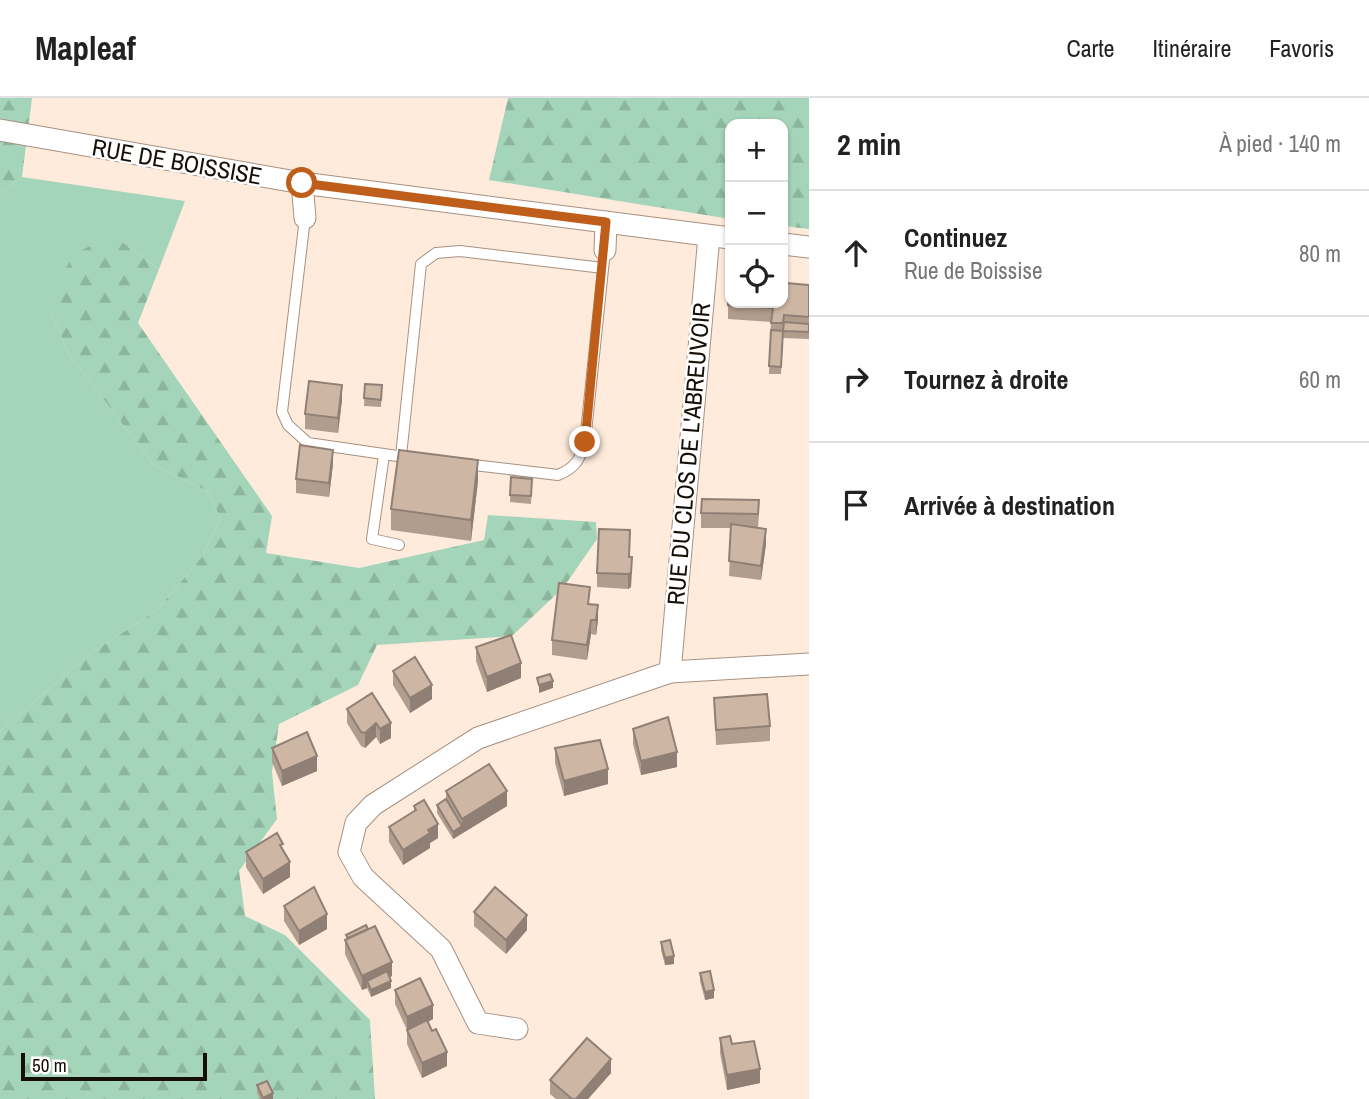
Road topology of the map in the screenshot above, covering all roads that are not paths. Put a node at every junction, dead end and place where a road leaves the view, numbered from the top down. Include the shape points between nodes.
1 (0, 130) edge
2 (302, 183) junction
3 (305, 218) joint
4 (606, 222) junction
5 (720, 237) edge
6 (788, 245) edge
7 (809, 247) edge
8 (604, 259) junction
9 (384, 454) junction
10 (401, 456) junction
11 (427, 460) edge
12 (453, 463) edge
13 (400, 545) dead end
14 (809, 664) edge
15 (670, 671) junction
16 (517, 1029) dead end

1 - 2 street, RUE DE BOISSISE
2 - 3 street
2 - 4 street, RUE DE BOISSISE
3 - 9 lane via 282,412 288,425 308,443
4 - 5 street, RUE DE BOISSISE
4 - 8 street
5 - 15 street, RUE DU CLOS DE L'ABREUVOIR
6 - 7 street
8 - 10 lane via 460,251 436,253 421,264
8 - 12 lane via 581,458 558,475
9 - 10 lane
9 - 13 lane via 372,539
10 - 11 lane
14 - 15 street
15 - 16 street via 478,738 373,805 356,823 349,852 363,877 441,950 478,1023

